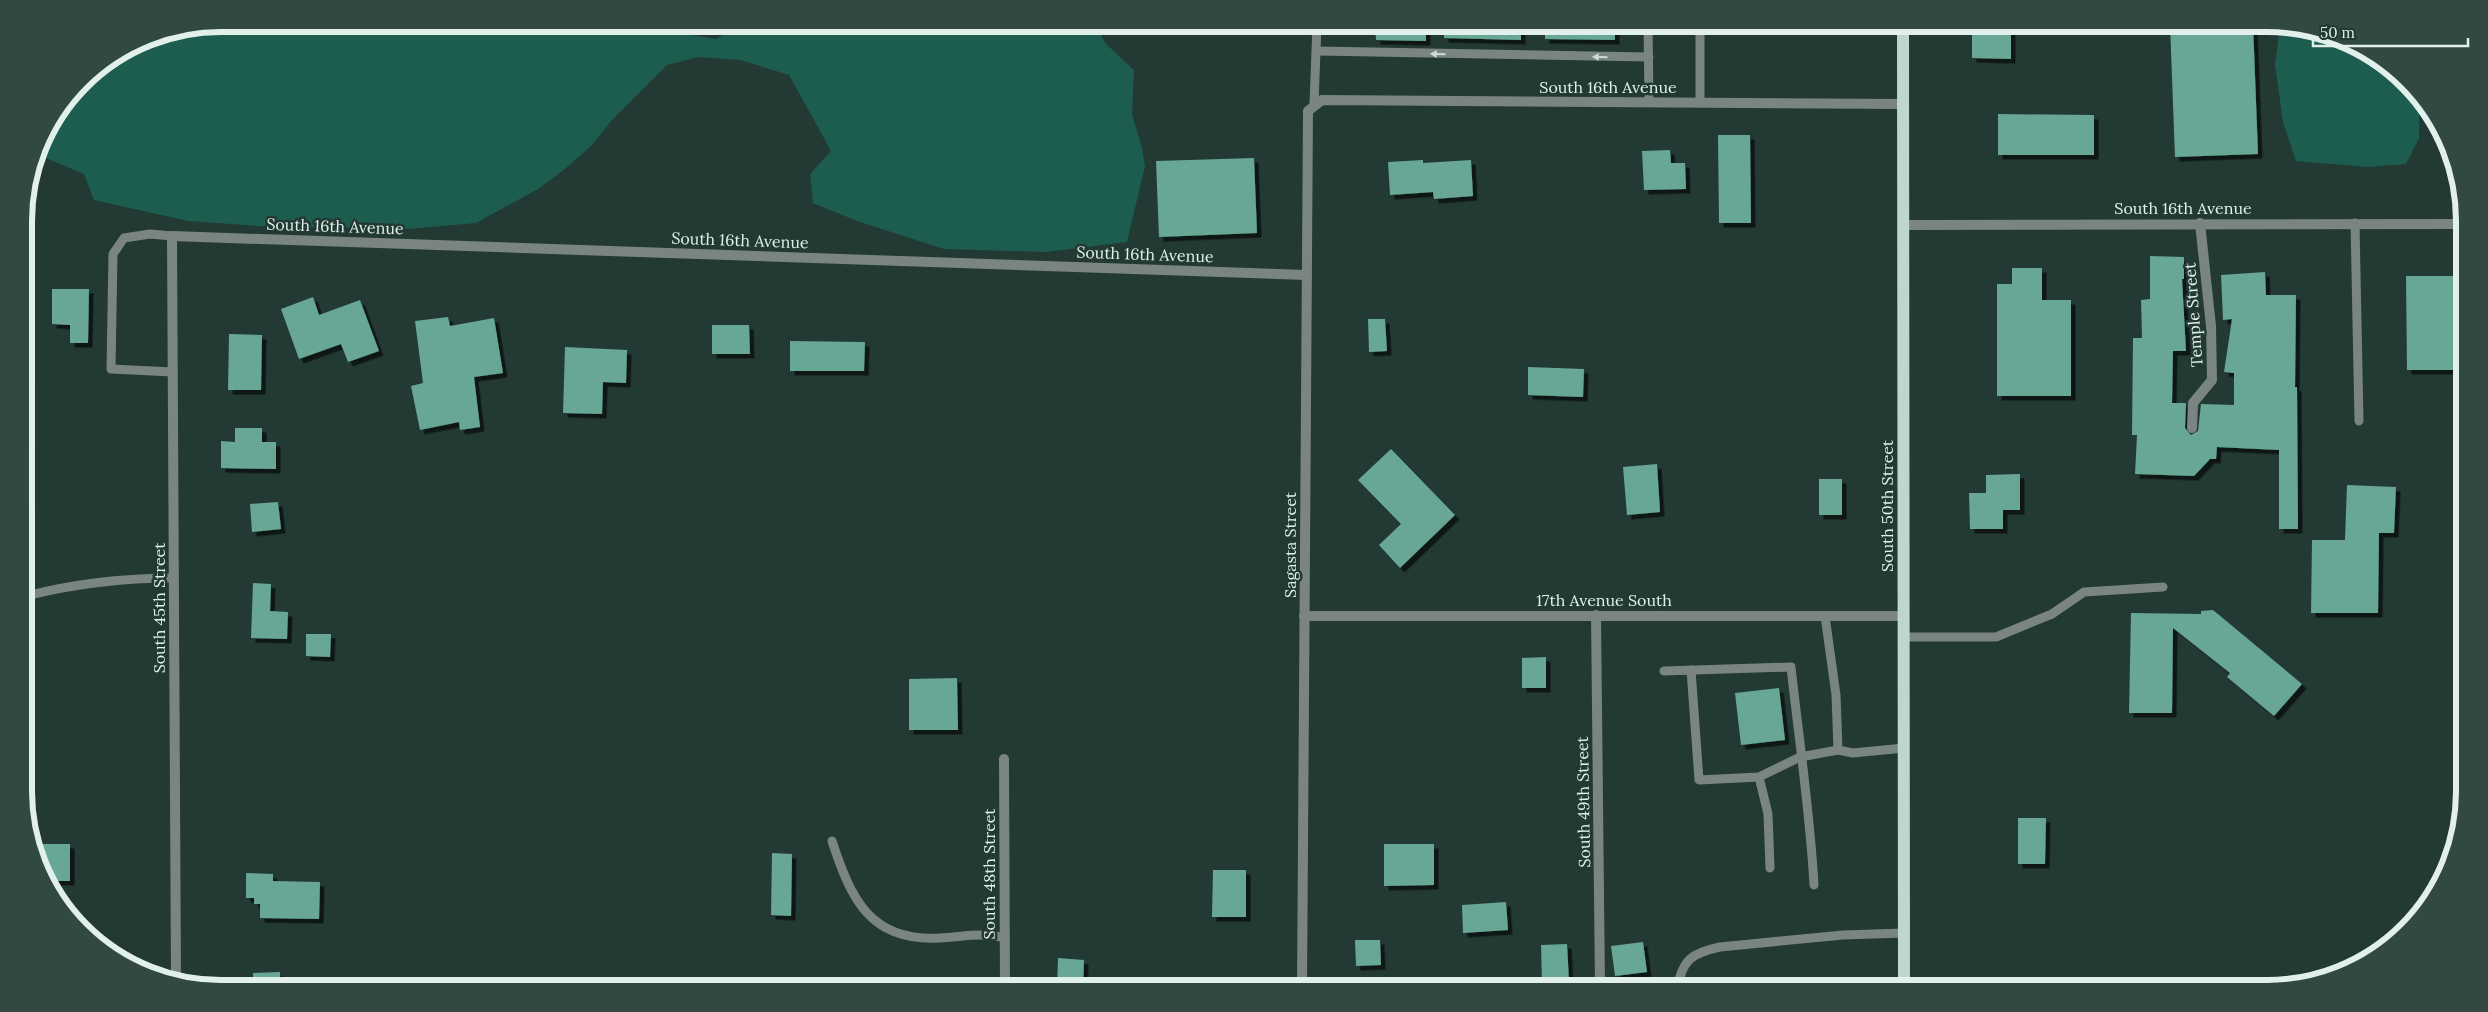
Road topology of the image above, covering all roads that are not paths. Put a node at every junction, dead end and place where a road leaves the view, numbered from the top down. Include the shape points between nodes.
1 (1317, 32) edge
2 (1648, 32) edge
3 (1700, 32) edge
4 (1903, 32) edge
5 (1317, 51) junction
6 (1649, 58) junction
7 (1649, 102) junction
8 (1700, 102) junction
9 (1314, 104) junction
10 (1903, 104) junction
11 (2200, 223) junction
12 (2355, 223) junction
13 (2456, 224) edge
14 (1903, 225) junction
15 (172, 236) junction
16 (1307, 275) junction
17 (173, 372) junction
18 (2359, 421) dead end
19 (2192, 428) dead end
20 (174, 578) junction
21 (2163, 587) dead end
22 (33, 594) edge
23 (1596, 615) junction
24 (1304, 616) junction
25 (1824, 616) junction
26 (1904, 616) junction
27 (1904, 637) junction
28 (1664, 670) dead end
29 (1691, 670) junction
30 (1904, 748) junction
31 (1838, 750) junction
32 (1800, 757) junction
33 (1004, 759) dead end
34 (1759, 777) junction
35 (832, 841) dead end
36 (1770, 868) dead end
37 (1814, 885) dead end
38 (1904, 932) junction
39 (1005, 938) junction
40 (176, 974) edge
41 (1005, 980) edge
42 (1302, 980) edge
43 (1600, 980) edge
44 (1679, 980) edge
45 (1904, 980) edge

1 - 5 lane
2 - 6 lane
3 - 8 lane
4 - 10 main road, South 50th Street
6 -> 5 lane
5 - 9 lane
6 - 7 lane
7 - 8 street, South 16th Avenue
7 - 9 street, South 16th Avenue via 1322,100
8 - 10 street, South 16th Avenue
9 - 16 street, Sagasta Street via 1308,111
10 - 14 main road, South 50th Street
11 - 12 street, South 16th Avenue
11 - 14 street, South 16th Avenue
11 - 19 street, Temple Street via 2211,326 2212,380 2193,403
12 - 13 street, South 16th Avenue
12 - 18 lane
14 - 26 main road, South 50th Street
15 - 16 street, South 16th Avenue
15 - 17 street, South 45th Street
15 - 17 lane via 150,234 124,238 113,254 111,370
16 - 24 street, Sagasta Street
17 - 20 street, South 45th Street
20 - 22 lane via 70,585
20 - 40 street, South 45th Street
21 - 27 lane via 2084,592 2052,614 1996,637
23 - 24 street, 17th Avenue South
23 - 25 street, 17th Avenue South
23 - 43 street, South 49th Street
24 - 42 street, Sagasta Street
25 - 26 street, 17th Avenue South
25 - 31 lane via 1836,695
26 - 27 main road, South 50th Street
27 - 30 main road, South 50th Street
28 - 29 lane
29 - 32 lane via 1791,667
29 - 34 lane via 1699,780
30 - 31 lane via 1853,753
30 - 38 main road, South 50th Street
31 - 32 lane
32 - 34 lane
32 - 37 lane via 1810,822
33 - 39 street, South 48th Street
34 - 36 lane via 1768,814
35 - 39 lane via 844,879 856,900 870,918 891,931 926,939 973,934
38 - 44 lane via 1720,946 1700,951 1686,962
38 - 45 main road, South 50th Street
39 - 41 street, South 48th Street

